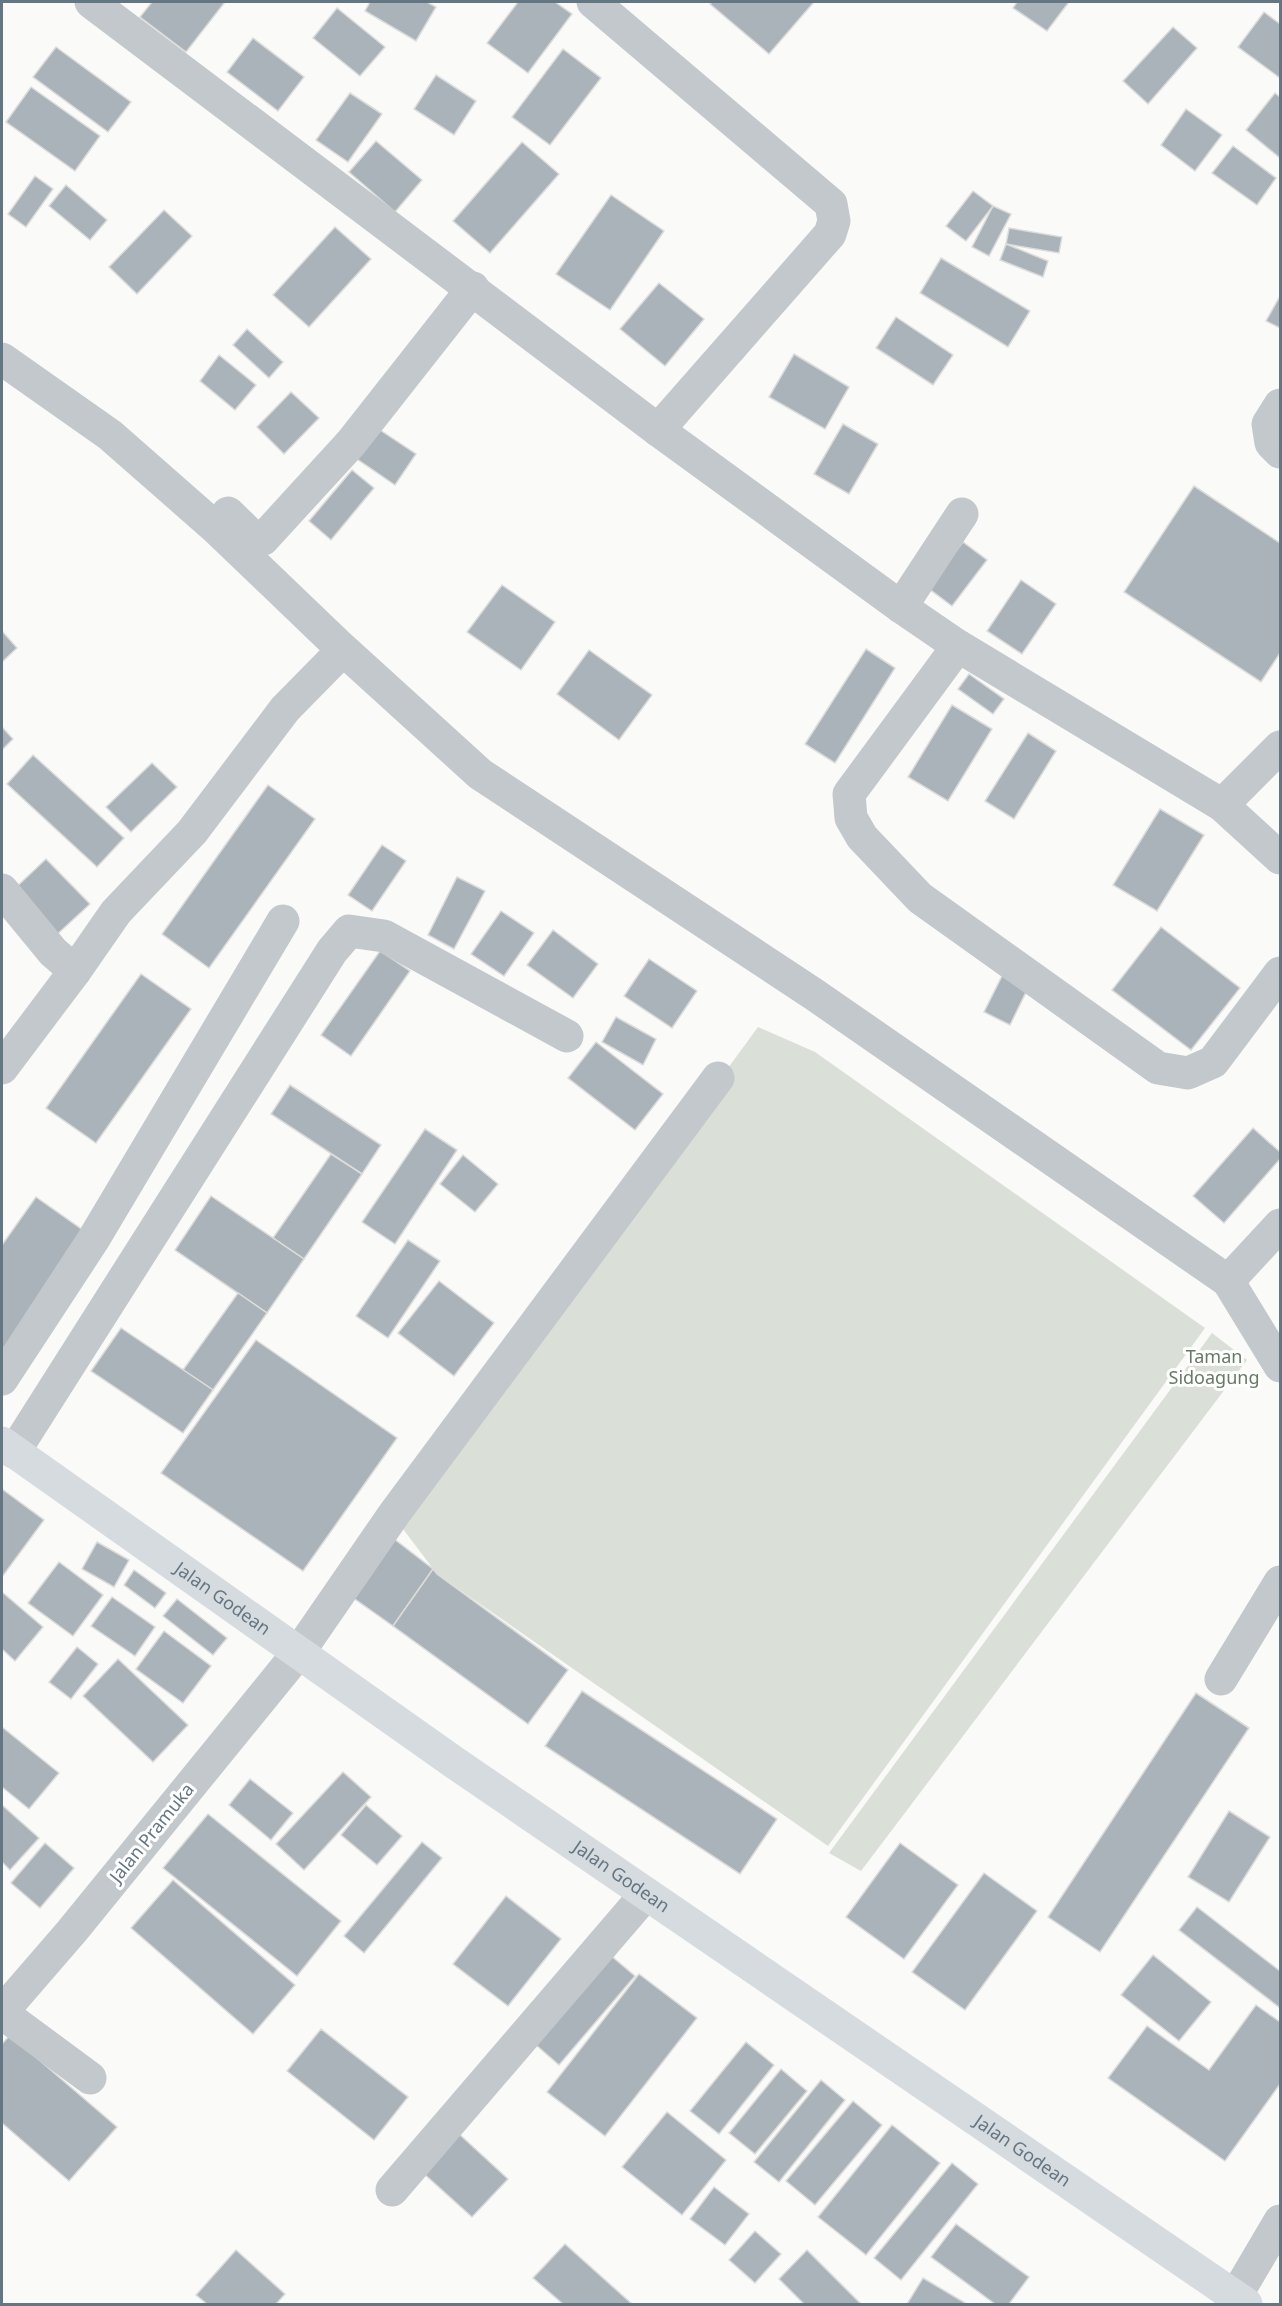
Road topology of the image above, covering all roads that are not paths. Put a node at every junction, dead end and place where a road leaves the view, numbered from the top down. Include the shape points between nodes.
1 (91, 2) edge
2 (593, 2) edge
3 (473, 288) junction
4 (2, 359) edge
5 (1281, 405) edge
6 (658, 430) junction
7 (1281, 452) edge
8 (963, 514) dead end
9 (204, 518) junction
10 (901, 607) junction
11 (958, 646) junction
12 (343, 650) junction
13 (1281, 747) edge
14 (1222, 805) junction
15 (1281, 858) edge
16 (2, 890) edge
17 (283, 921) dead end
18 (75, 971) junction
19 (1281, 973) edge
20 (567, 1036) dead end
21 (2, 1068) edge
22 (718, 1078) dead end
23 (1281, 1225) edge
24 (1228, 1281) junction
25 (1281, 1366) edge
26 (2, 1379) edge
27 (8, 1447) edge
28 (1281, 1582) edge
29 (299, 1652) junction
30 (1221, 1679) dead end
31 (646, 1894) junction
32 (2, 2012) edge
33 (90, 2078) dead end
34 (392, 2190) dead end
35 (1281, 2221) edge
36 (1237, 2302) edge

1 - 3 street
2 - 6 street via 831,204 834,221 830,234
3 - 6 street
3 - 9 street via 351,443 263,539 255,539 220,506 216,505
4 - 9 street via 110,435
5 - 7 street via 1268,424 1271,443
6 - 10 street
8 - 10 street
9 - 12 street
10 - 11 street
11 - 14 street
11 - 19 street via 849,794 851,818 862,837 920,898 1158,1068 1188,1073 1213,1062
12 - 18 street via 285,709 192,832 116,912
12 - 24 street via 480,774 815,995
13 - 14 street
14 - 15 street
16 - 18 street via 53,952
17 - 26 street via 93,1240
18 - 21 street
20 - 27 street via 384,936 349,931 332,951
22 - 29 street, Jalan Pramuka via 394,1514
23 - 24 street
24 - 25 street
27 - 29 main road, Jalan Godean
28 - 30 street
29 - 31 main road, Jalan Godean
29 - 32 street, Jalan Pramuka
31 - 34 street
31 - 36 main road, Jalan Godean
32 - 33 street
35 - 36 street

